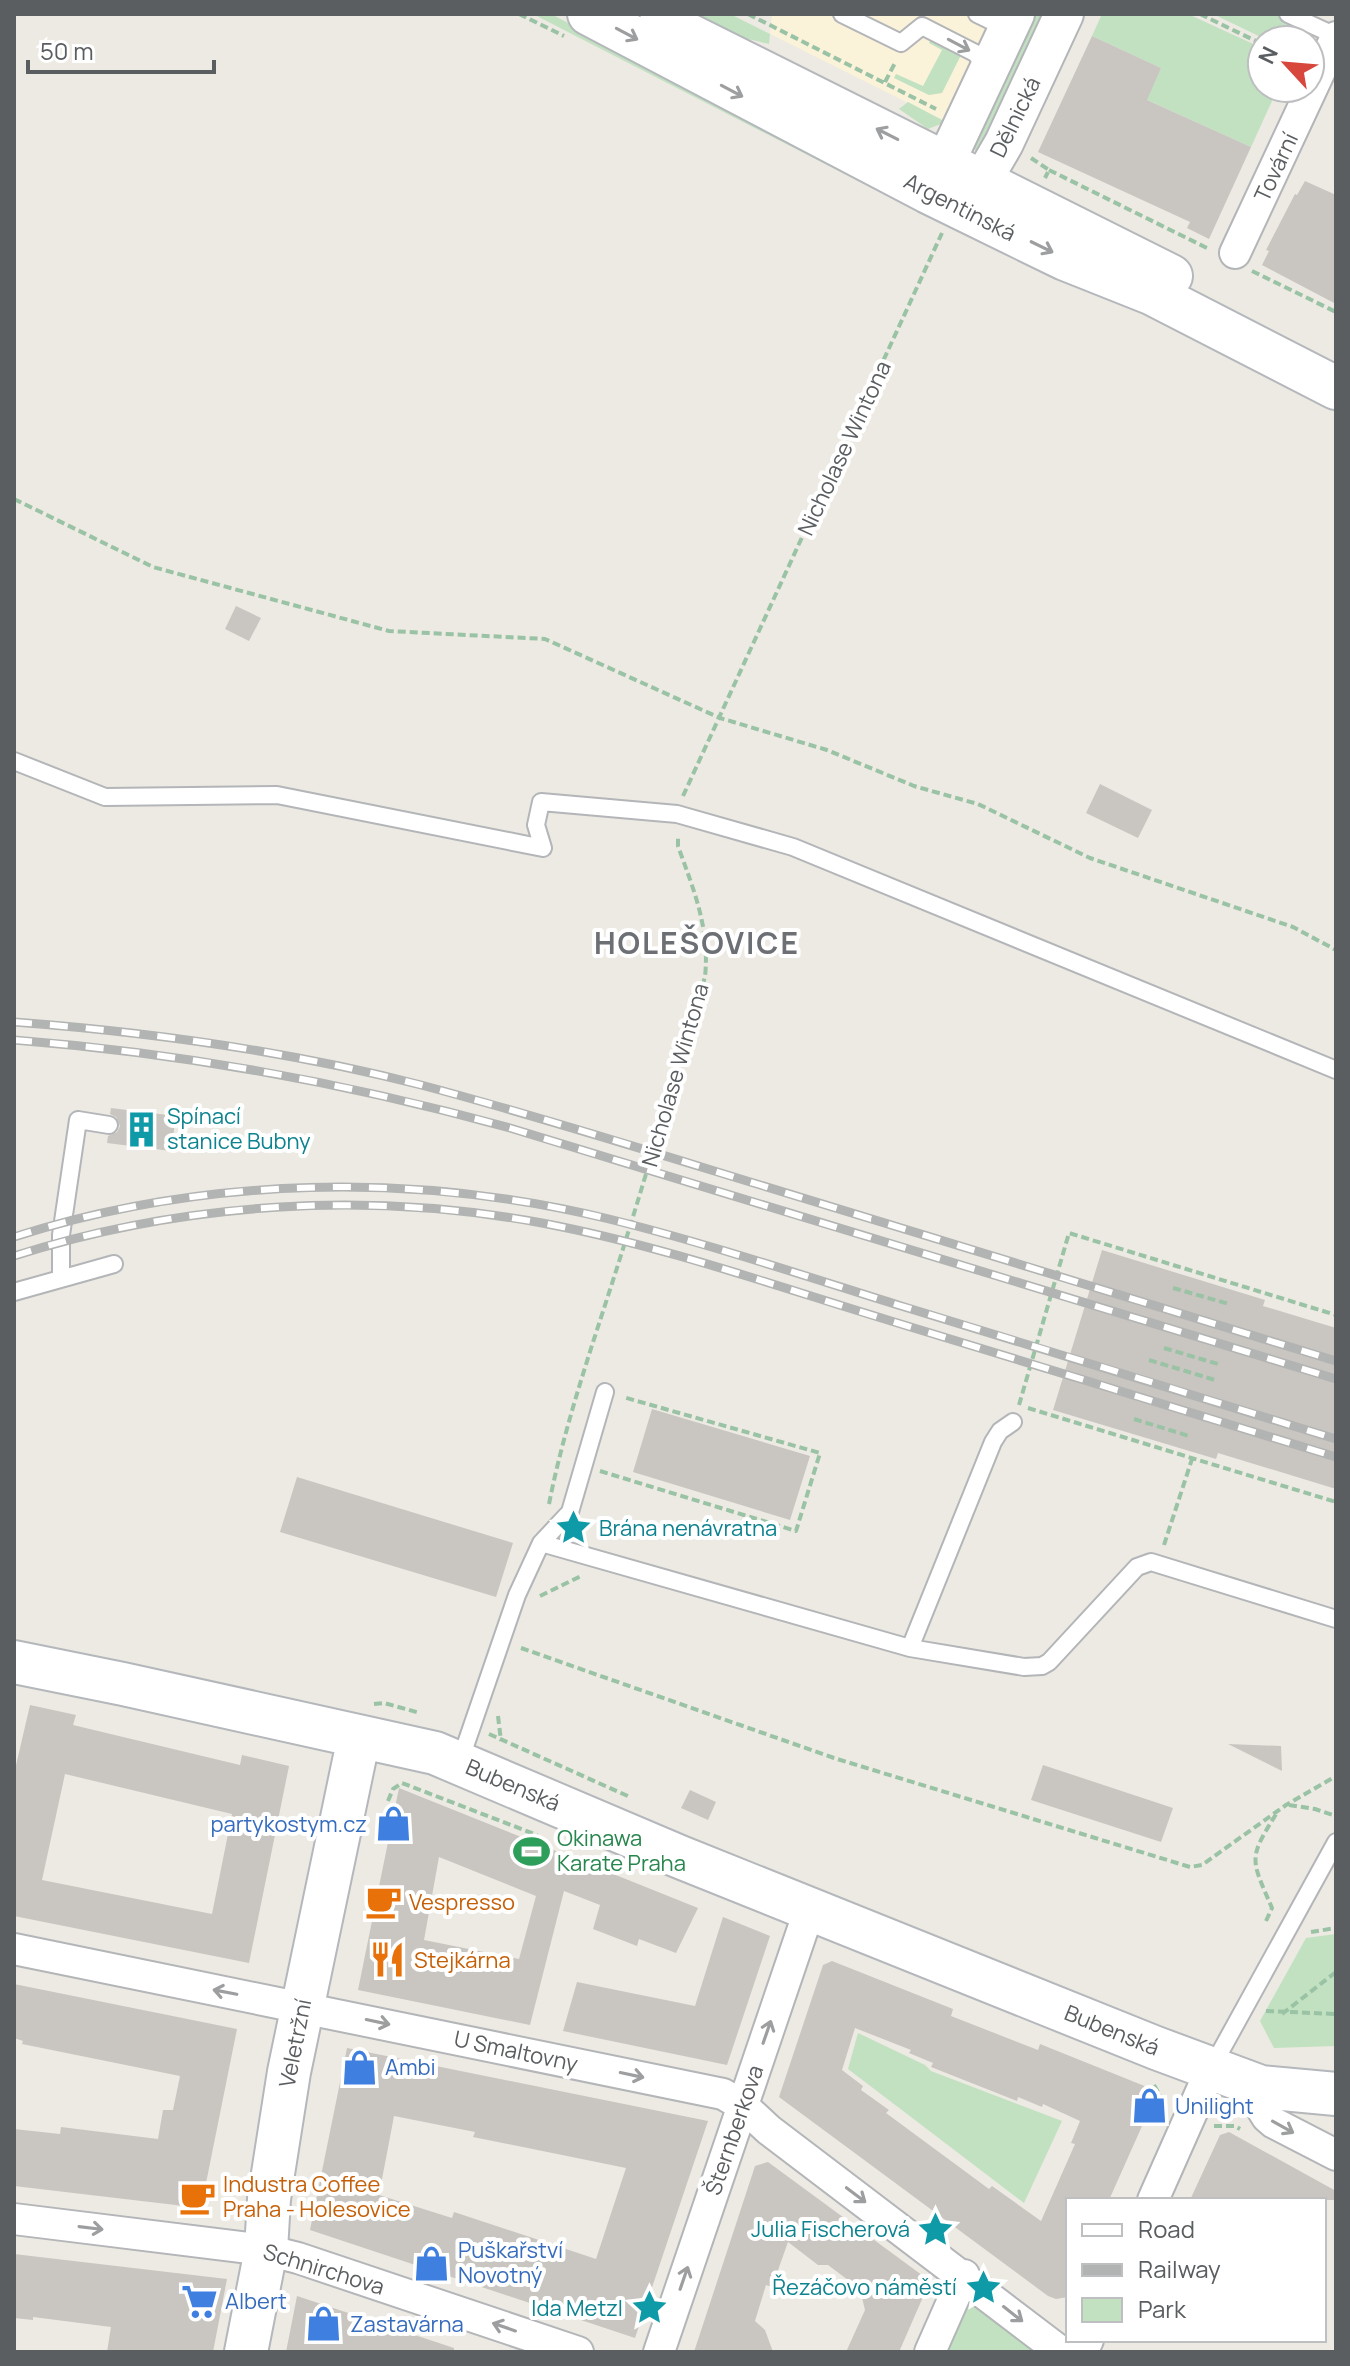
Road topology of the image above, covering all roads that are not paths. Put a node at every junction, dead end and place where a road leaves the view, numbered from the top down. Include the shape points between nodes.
1 (589, 14) edge
2 (647, 14) edge
3 (842, 14) edge
4 (1064, 14) edge
5 (1288, 14) edge
6 (1000, 19) edge
7 (922, 20) edge
8 (1336, 36) edge
9 (989, 70) junction
10 (1326, 84) edge
11 (1319, 104) edge
12 (982, 181) junction
13 (941, 196) junction
14 (1230, 257) road end
15 (1336, 359) edge
16 (1336, 388) edge
17 (14, 761) edge
18 (1336, 1070) edge
19 (109, 1125) dead end
20 (114, 1264) dead end
21 (61, 1277) junction
22 (14, 1292) edge
23 (605, 1392) road end
24 (1013, 1422) dead end
25 (541, 1543) junction
26 (1336, 1619) edge
27 (910, 1648) junction
28 (14, 1662) edge
29 (359, 1737) junction
30 (459, 1762) junction
31 (1336, 1842) edge
32 (810, 1908) junction
33 (14, 1949) edge
34 (301, 2006) junction
35 (1336, 2071) edge
36 (1229, 2075) junction
37 (1336, 2094) edge
38 (742, 2105) junction
39 (1336, 2155) edge
40 (1154, 2198) edge
41 (14, 2219) edge
42 (266, 2250) junction
43 (964, 2275) junction
44 (246, 2352) edge
45 (578, 2352) edge
46 (659, 2352) edge
47 (930, 2352) edge
48 (1061, 2352) edge

1 -> 13 main road, Argentinská
13 -> 2 main road, Argentinská
3 - 7 lane via 901,43
4 - 12 street, Dělnická
5 - 8 lane
6 - 9 street, Dělnická
7 -> 9 lane via 975,53
8 - 10 street, Tovární
9 - 13 street, Dělnická
11 - 14 street, Tovární
12 - 13 main road, Argentinská
12 - 15 main road, Argentinská
13 -> 16 main road, Argentinská via 1065,259 1153,294
17 - 18 lane via 105,797 277,795 543,848 536,825 541,802 677,814 793,847
19 - 21 lane via 78,1120 61,1235
20 - 21 lane
21 - 22 lane
23 - 25 lane via 570,1512
24 - 27 lane via 993,1442
25 - 27 lane
25 - 30 lane via 517,1595
26 - 27 lane via 1144,1563 1042,1666
28 - 29 main road, Bubenská
29 - 30 main road, Bubenská
29 - 34 main road, Veletržní
30 - 32 main road, Bubenská
31 - 36 lane via 1247,2000
32 - 36 main road, Bubenská
38 -> 32 street, Šternberkova
34 -> 33 street, U Smaltovny
34 -> 38 street, U Smaltovny via 723,2094
34 - 42 main road, Veletržní via 277,2141
35 - 36 main road, Bubenská
36 - 37 main road, Bubenská via 1261,2087
36 -> 39 street via 1274,2123
36 - 40 street via 1192,2115
38 -> 43 street, U Smaltovny
46 -> 38 street, Šternberkova
41 -> 42 street, Schnirchova
42 - 44 main road, Veletržní
45 -> 42 street, Schnirchova
43 - 47 street
43 -> 48 street

